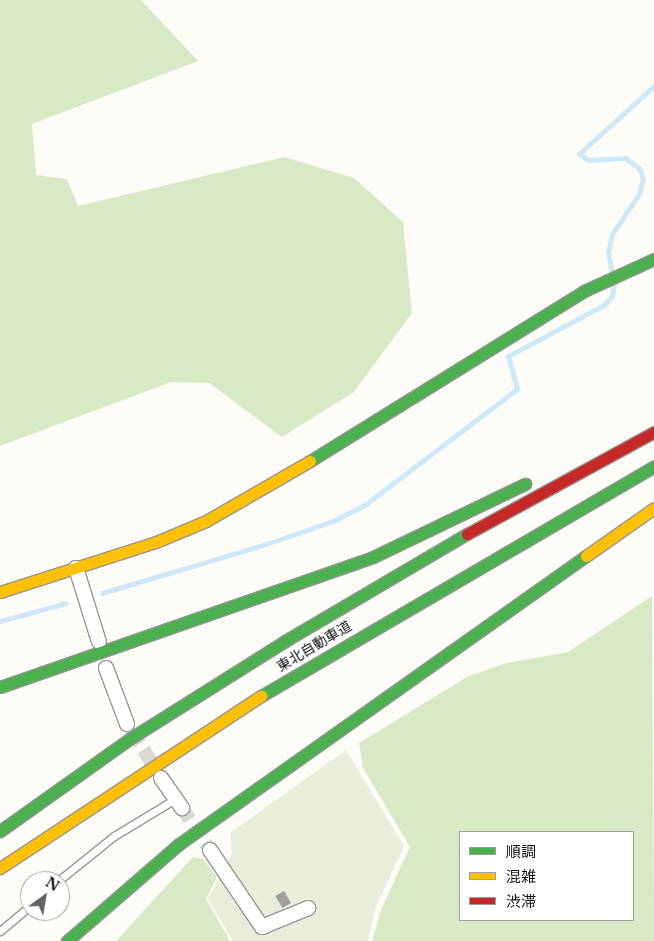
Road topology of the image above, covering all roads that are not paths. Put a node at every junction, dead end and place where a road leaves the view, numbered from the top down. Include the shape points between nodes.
1 (654, 258) edge
2 (654, 432) edge
3 (616, 451) junction
4 (564, 466) dead end
5 (654, 466) edge
6 (538, 478) dead end
7 (654, 508) edge
8 (76, 568) junction
9 (0, 592) edge
10 (99, 642) dead end
11 (106, 668) dead end
12 (0, 687) edge
13 (127, 724) tunnel mouth
14 (161, 778) tunnel mouth
15 (178, 804) joint
16 (0, 831) edge
17 (210, 850) tunnel mouth
18 (0, 868) edge
19 (70, 871) edge
20 (308, 908) dead end
21 (20, 914) edge
22 (0, 931) edge
23 (67, 941) edge

1 - 8 main road via 602,283 405,399 255,495 156,542
2 - 3 main road, 東北自動車道
3 - 4 main road
3 - 16 main road, 東北自動車道 via 285,641 131,738
5 - 18 main road, 東北自動車道 via 304,669 151,765
6 - 12 main road via 373,557
7 - 23 main road via 179,844
8 - 9 main road
8 - 10 street
11 - 13 street
14 - 15 street
15 - 19 lane via 114,836
17 - 20 street via 262,927
21 - 22 lane

